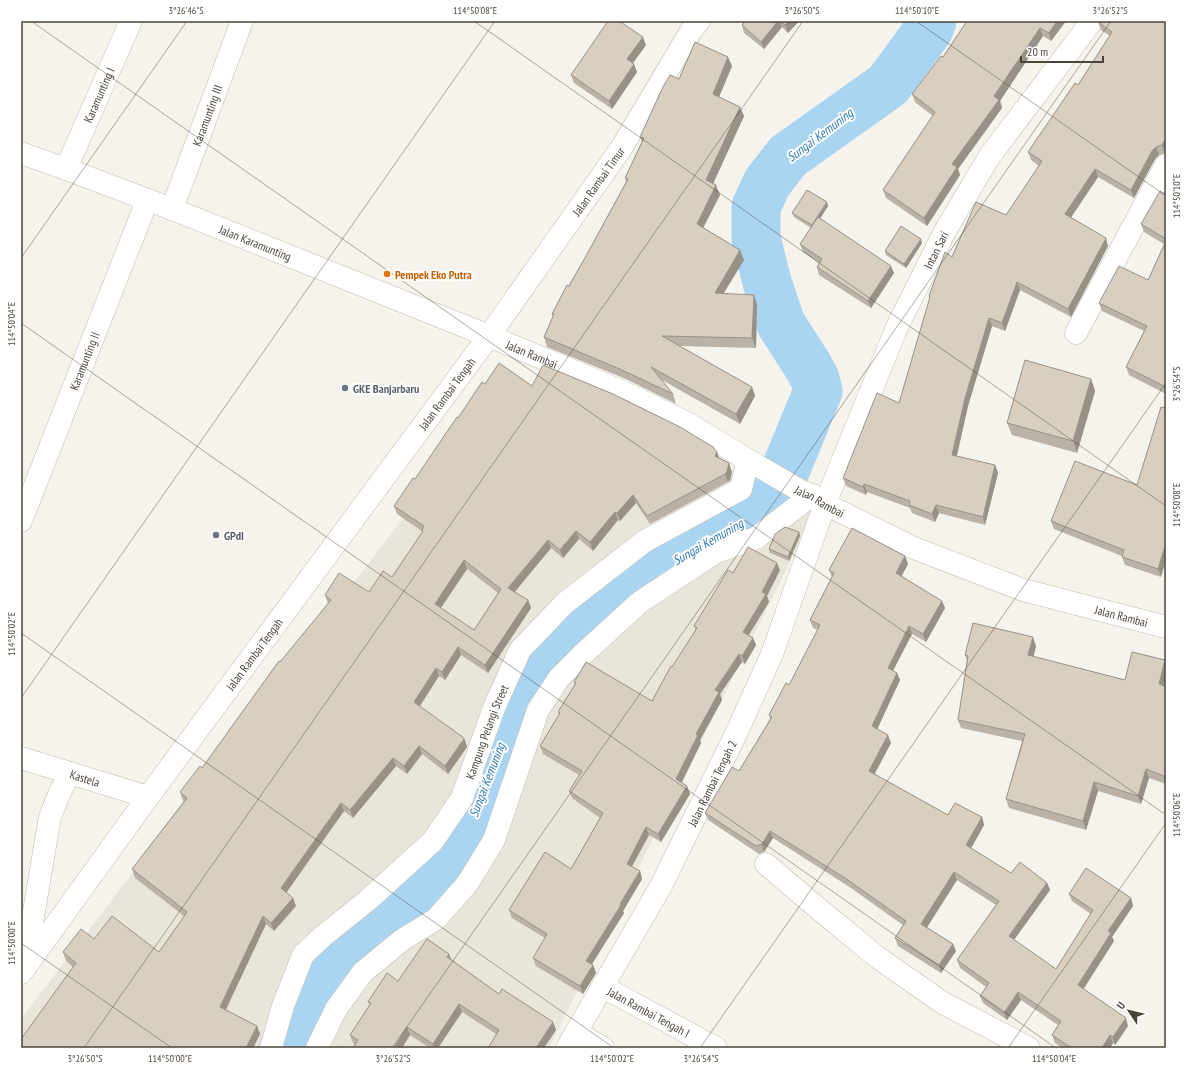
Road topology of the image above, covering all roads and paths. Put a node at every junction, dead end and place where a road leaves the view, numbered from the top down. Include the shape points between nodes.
1 (131, 21) edge
2 (242, 21) edge
3 (699, 21) edge
4 (1092, 21) edge
5 (21, 153) edge
6 (1166, 165) edge
7 (66, 169) junction
8 (147, 201) junction
9 (172, 209) junction
10 (1076, 332) dead end
11 (489, 336) junction
12 (756, 465) junction
13 (813, 497) junction
14 (21, 521) edge
15 (1166, 628) edge
16 (21, 758) edge
17 (70, 773) junction
18 (148, 797) junction
19 (766, 864) dead end
20 (22, 970) edge
21 (603, 987) junction
22 (571, 1040) edge
23 (271, 1048) edge
24 (317, 1048) edge
25 (603, 1048) edge
26 (716, 1048) edge
27 (1029, 1048) edge

1 - 7 street, Karamunting I
2 - 9 street, Karamunting III
3 - 11 street, Jalan Rambai Timur via 622,147
4 - 13 street, Intan Sari via 990,157 944,233
5 - 7 street, Jalan Karamunting
6 - 10 street
7 - 8 street, Jalan Karamunting
8 - 9 street, Jalan Karamunting
8 - 14 street, Karamunting II
9 - 11 street, Jalan Karamunting
11 - 12 street, Jalan Rambai via 621,391 689,424
11 - 18 street, Jalan Rambai Tengah
12 - 13 street, Jalan Rambai
12 - 23 street, Kampung Pelangi Street via 741,489 645,541 565,603 520,650 494,708 462,798 432,841 303,955 283,1006
13 - 15 street, Jalan Rambai via 914,548 1023,590
13 - 21 street, Jalan Rambai Tengah 2 via 772,654 735,736 661,886
13 - 24 street via 756,538 716,552 640,602 560,678 538,710 494,840 467,884 436,919 402,940 363,972 336,1009
16 - 17 street, Kastela
17 - 18 street, Kastela
17 - 20 street via 50,817
18 - 20 street, Jalan Rambai Tengah
19 - 27 street via 877,957 943,1003
21 - 22 street, Jalan Rambai Tengah 2
21 - 26 street, Jalan Rambai Tengah I
22 - 25 street

